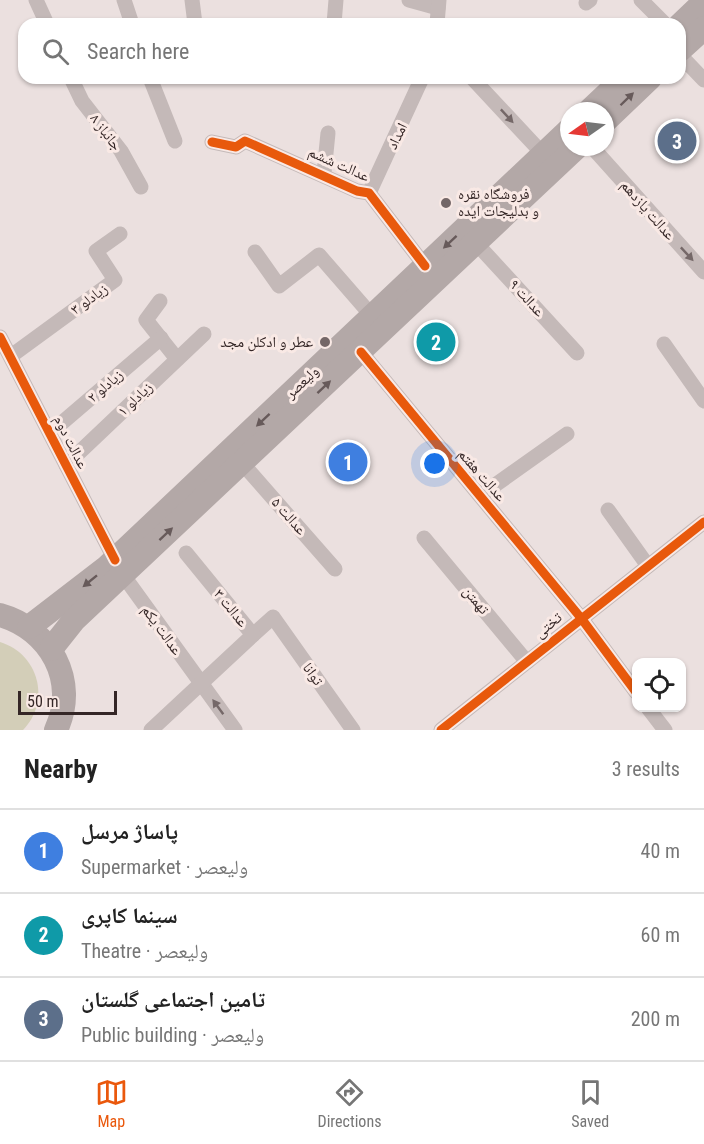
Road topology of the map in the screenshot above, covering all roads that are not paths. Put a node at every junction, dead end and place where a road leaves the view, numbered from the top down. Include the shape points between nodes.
1 (36, 0) edge
2 (124, 0) edge
3 (192, 0) edge
4 (336, 0) edge
5 (409, 0) edge
6 (641, 0) edge
7 (704, 2) edge
8 (439, 4) edge
9 (44, 18) edge
10 (130, 18) edge
11 (194, 18) edge
12 (334, 18) edge
13 (658, 18) edge
14 (686, 19) edge
15 (704, 28) edge
16 (686, 44) edge
17 (686, 61) edge
18 (704, 80) edge
19 (74, 84) edge
20 (152, 84) edge
21 (410, 84) edge
22 (420, 84) edge
23 (478, 84) edge
24 (618, 84) edge
25 (644, 84) edge
26 (414, 100) junction
27 (599, 102) edge
28 (614, 112) edge
29 (328, 133) dead end
30 (560, 138) edge
31 (175, 141) dead end
32 (212, 142) dead end
33 (543, 154) junction
34 (568, 156) edge
35 (600, 156) edge
36 (324, 173) junction
37 (141, 187) dead end
38 (369, 193) junction
39 (120, 234) dead end
40 (476, 243) junction
41 (255, 252) dead end
42 (425, 266) junction
43 (704, 272) edge
44 (160, 301) dead end
45 (372, 316) junction
46 (204, 334) dead end
47 (0, 337) edge
48 (161, 338) junction
49 (664, 344) dead end
50 (361, 352) junction
51 (577, 353) dead end
52 (11, 356) junction
53 (177, 359) junction
54 (704, 402) edge
55 (50, 433) junction
56 (567, 434) dead end
57 (242, 464) junction
58 (66, 465) junction
59 (481, 495) junction
60 (608, 510) dead end
61 (704, 522) edge
62 (424, 538) dead end
63 (186, 553) dead end
64 (648, 566) junction
65 (119, 568) junction
66 (335, 570) dead end
67 (0, 615) edge
68 (581, 618) junction
69 (29, 627) junction
70 (253, 635) junction
71 (51, 649) junction
72 (527, 662) junction
73 (201, 684) junction
74 (632, 687) edge
75 (651, 712) edge
76 (56, 730) edge
77 (150, 730) edge
78 (235, 730) edge
79 (353, 730) edge
80 (441, 730) edge
81 (665, 730) edge

1 - 9 street
2 - 10 street
3 - 11 street
4 - 12 street
5 - 8 street
6 - 13 street
7 - 14 main road
15 - 16 main road
17 - 18 street
19 - 37 street, جانباز ۸
20 - 31 street
21 - 26 street
22 - 26 street, امداد
23 -> 33 street
24 - 27 main road
28 -> 25 main road
26 - 38 street, امداد
29 - 36 street
30 - 33 main road, ولیعصر
32 - 36 street, عدالت ششم via 236,147 245,141
33 -> 42 main road, ولیعصر
34 - 40 main road, ولیعصر
35 -> 43 street, عدالت یازدهم
36 - 38 street, عدالت ششم via 357,191
38 - 42 street, عدالت ششم
39 - 52 street, زیادلو ۳ via 96,251 115,280
40 - 50 main road, ولیعصر
40 - 51 street, عدالت ۹
41 - 45 street via 279,286 319,255
42 - 45 main road, ولیعصر
44 - 48 street via 146,320
45 -> 65 main road, ولیعصر
46 - 53 street, زیادلو ۱
47 - 52 street, عدالت دوم
48 - 53 street
48 - 55 street, زیادلو ۲
49 - 54 street
57 -> 50 main road, ولیعصر
50 - 59 street, عدالت هفتم
52 - 55 street, عدالت دوم
53 - 58 street, زیادلو ۱
55 - 58 street, عدالت دوم
56 - 59 street
65 -> 57 main road, ولیعصر
57 - 66 street, عدالت ۵
58 - 65 street, عدالت دوم
59 - 68 street, عدالت هفتم
60 - 64 street
61 - 64 street, تختی
62 - 72 street, تهمتن
63 - 70 street, عدالت ۳
64 - 68 street, تختی
65 -> 69 main road, ولیعصر
65 - 71 main road, ولیعصر
65 - 73 street, عدالت یکم
67 - 69 main road
68 - 72 street, تختی
68 - 74 street, عدالت هفتم
69 - 71 main road
70 - 73 street, عدالت ۳
70 - 79 street, توانا via 273,617
71 - 76 main road via 64,685 63,711
72 - 80 street, تختی
73 - 77 street, عدالت ۳
78 -> 73 street, عدالت یکم
75 - 81 street

